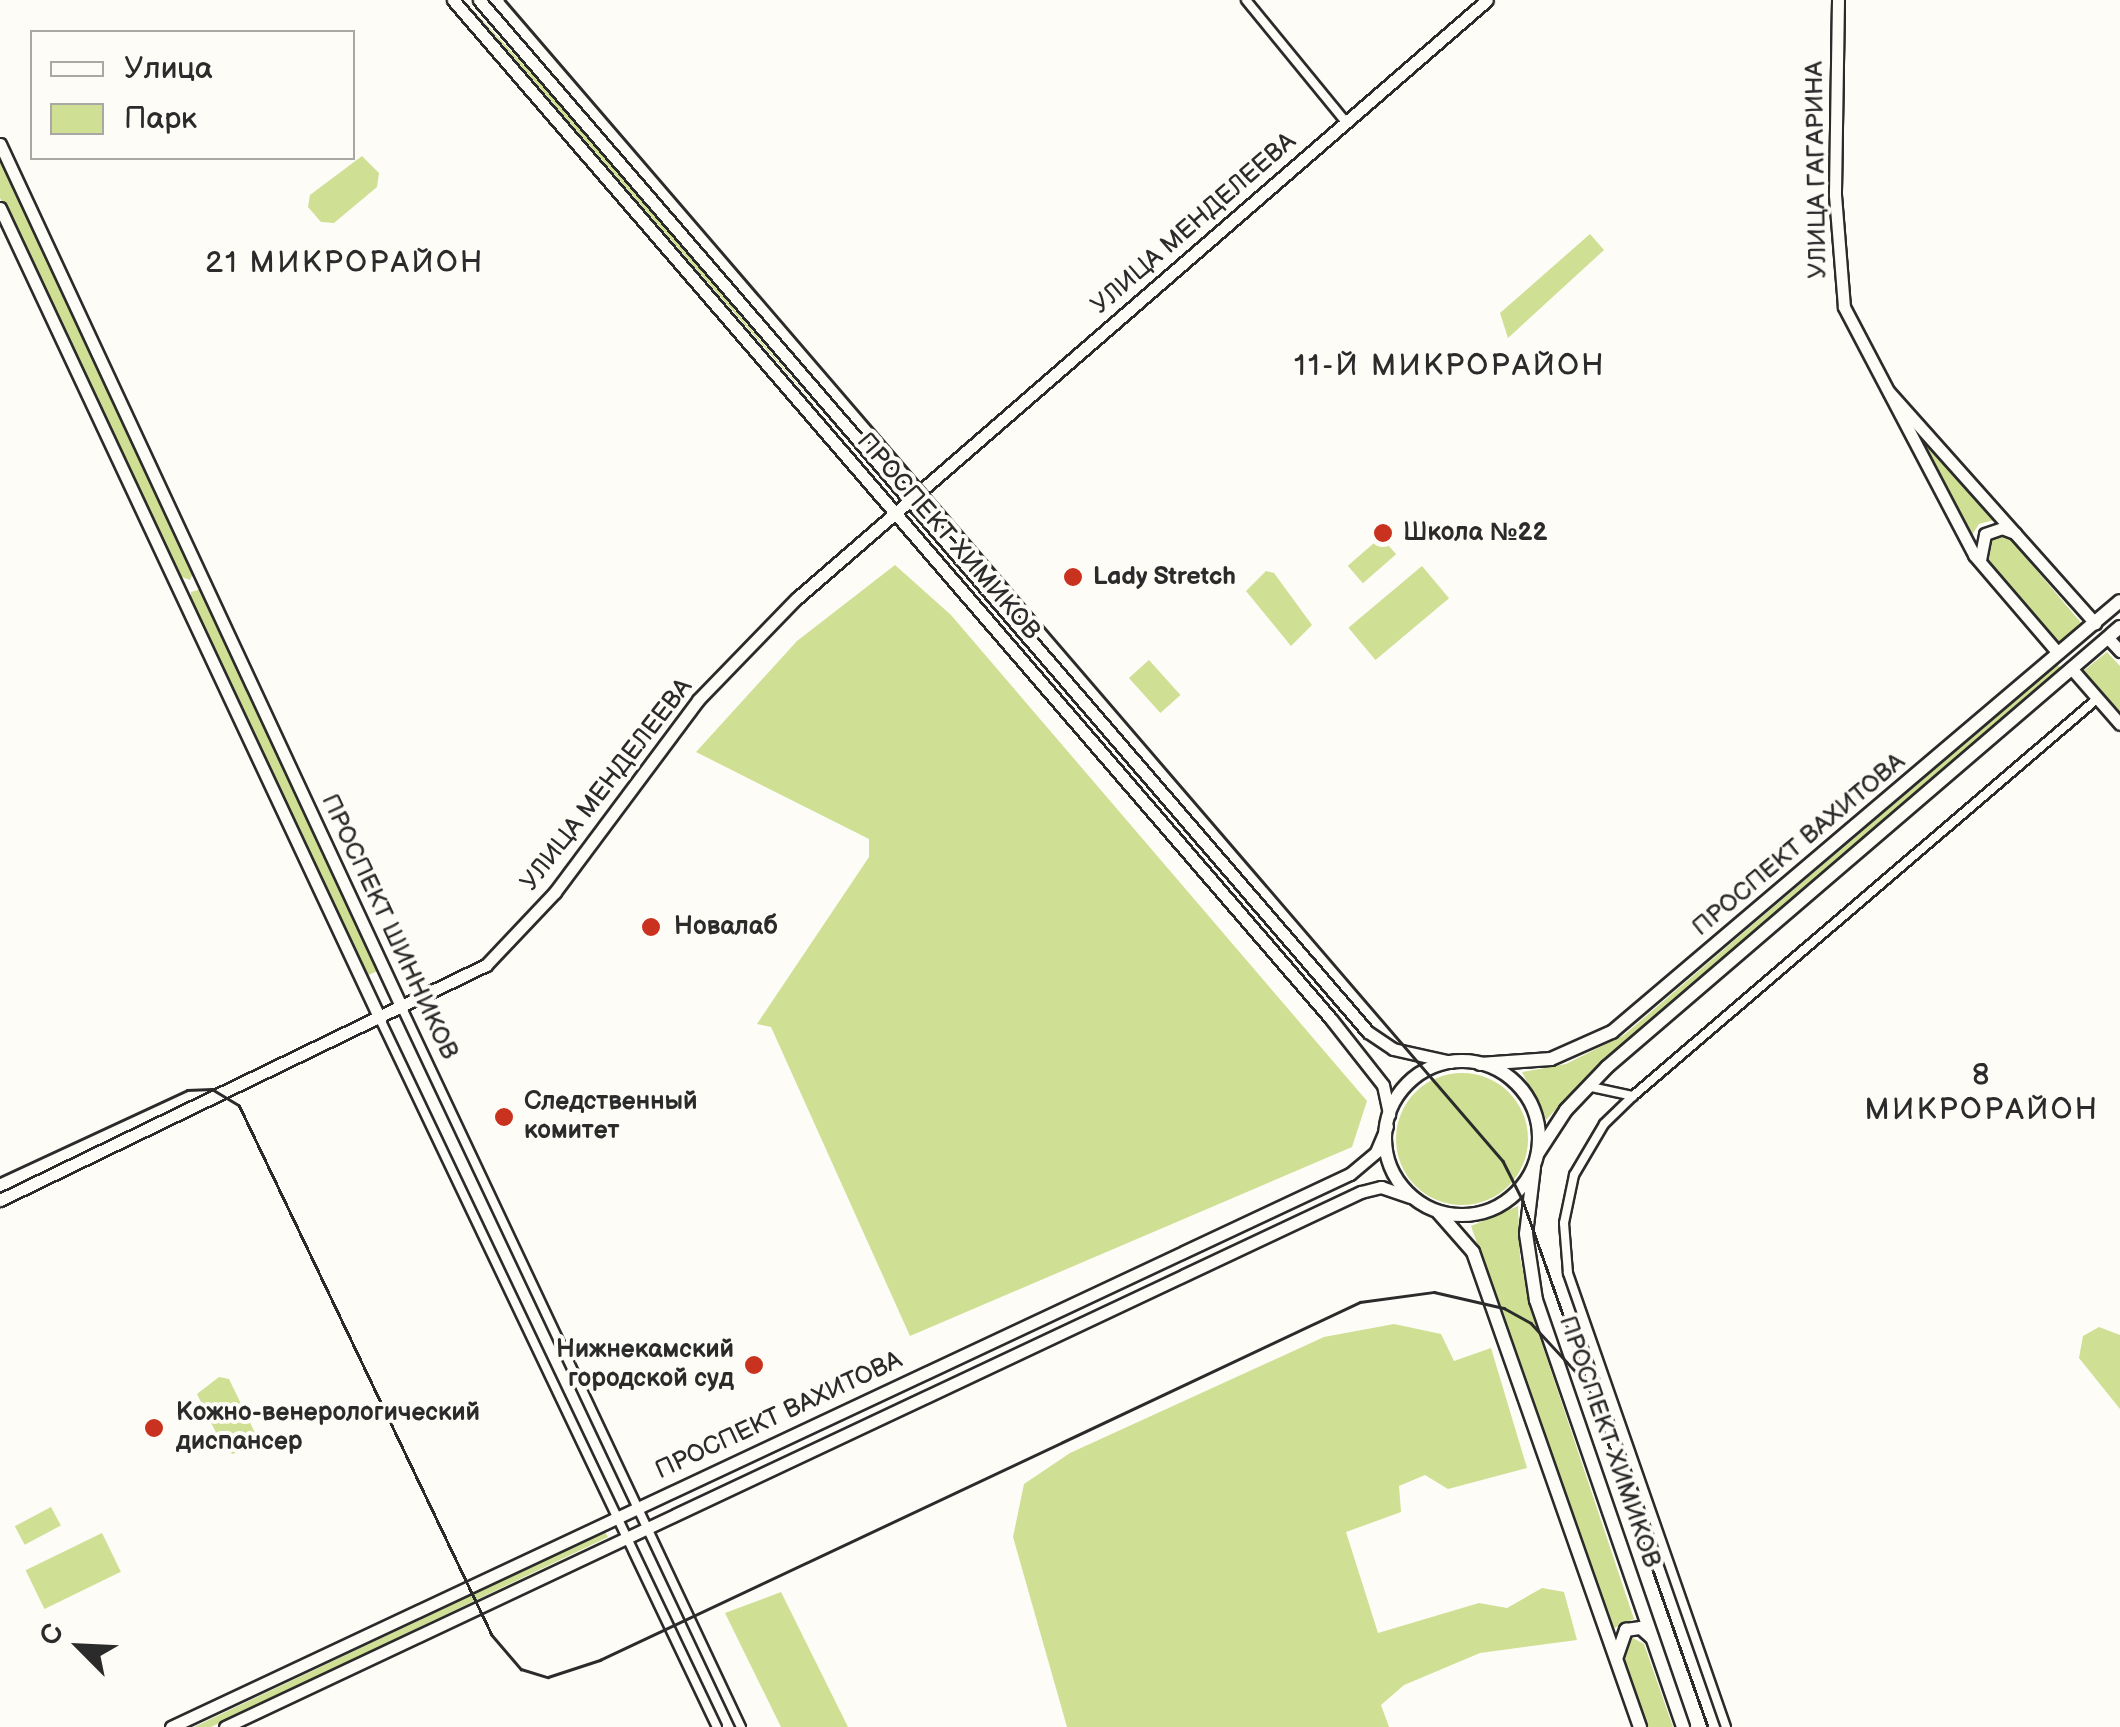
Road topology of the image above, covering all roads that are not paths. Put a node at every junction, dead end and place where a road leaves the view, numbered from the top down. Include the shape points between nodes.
1 (453, 0) edge
2 (479, 0) edge
3 (1246, 0) edge
4 (1487, 0) edge
5 (1838, 0) edge
6 (1346, 122) junction
7 (0, 144) edge
8 (0, 208) edge
9 (1886, 389) junction
10 (849, 426) junction
11 (832, 437) junction
12 (911, 497) junction
13 (896, 509) junction
14 (2020, 536) junction
15 (1984, 568) junction
16 (203, 580) junction
17 (180, 592) junction
18 (2120, 601) edge
19 (2094, 623) junction
20 (2120, 627) edge
21 (2108, 638) junction
22 (2120, 651) edge
23 (2058, 653) junction
24 (2072, 668) junction
25 (1060, 674) junction
26 (1046, 688) junction
27 (2098, 698) junction
28 (2120, 724) edge
29 (389, 980) junction
30 (367, 990) junction
31 (402, 1008) junction
32 (380, 1019) junction
33 (1451, 1062) junction
34 (1480, 1064) junction
35 (1586, 1087) junction
36 (1633, 1096) junction
37 (1388, 1120) junction
38 (1536, 1160) junction
39 (1410, 1196) junction
40 (0, 1200) edge
41 (1438, 1212) junction
42 (552, 1326) junction
43 (532, 1336) junction
44 (636, 1508) junction
45 (616, 1517) junction
46 (646, 1529) junction
47 (626, 1538) junction
48 (1654, 1640) junction
49 (1617, 1662) junction
50 (738, 1726) edge
51 (171, 1727) edge
52 (226, 1727) edge
53 (717, 1727) edge
54 (1640, 1727) edge
55 (1684, 1727) edge
56 (1726, 1727) edge

1 - 11 main road, ПРОСПЕКТ ХИМИКОВ
2 - 10 main road, ПРОСПЕКТ ХИМИКОВ
3 - 6 street
4 - 6 main road, УЛИЦА МЕНДЕЛЕЕВА
5 - 9 main road, УЛИЦА ГАГАРИНА via 1837,258 1844,307
6 - 12 main road, УЛИЦА МЕНДЕЛЕЕВА
7 - 16 main road, ПРОСПЕКТ ШИННИКОВ
8 - 17 main road, ПРОСПЕКТ ШИННИКОВ
9 - 14 main road, УЛИЦА ГАГАРИНА
9 - 15 main road, УЛИЦА ГАГАРИНА
10 - 11 main road via 831,418
10 - 12 main road, ПРОСПЕКТ ХИМИКОВ
11 - 13 main road, ПРОСПЕКТ ХИМИКОВ
12 - 13 main road, УЛИЦА МЕНДЕЛЕЕВА
12 - 25 main road, ПРОСПЕКТ ХИМИКОВ
13 - 26 main road, ПРОСПЕКТ ХИМИКОВ
13 - 31 main road, УЛИЦА МЕНДЕЛЕЕВА via 698,700 555,892 502,951 474,974
14 - 15 main road via 2002,528 1986,534 1977,550
14 - 19 main road, УЛИЦА ГАГАРИНА
15 - 23 main road, УЛИЦА ГАГАРИНА
16 - 17 main road
16 - 29 main road, ПРОСПЕКТ ШИННИКОВ
17 - 30 main road, ПРОСПЕКТ ШИННИКОВ
18 - 19 main road, ПРОСПЕКТ ВАХИТОВА
19 - 21 main road, УЛИЦА ГАГАРИНА
19 - 23 main road, ПРОСПЕКТ ВАХИТОВА
20 - 21 main road, ПРОСПЕКТ ВАХИТОВА
21 - 22 main road, УЛИЦА ГАГАРИНА
21 - 24 main road, ПРОСПЕКТ ВАХИТОВА
23 - 24 main road, УЛИЦА ГАГАРИНА
23 - 34 main road, ПРОСПЕКТ ВАХИТОВА via 1612,1032 1551,1058
24 - 27 main road, УЛИЦА ГАГАРИНА
24 - 35 main road, ПРОСПЕКТ ВАХИТОВА
25 - 26 main road
25 - 33 main road, ПРОСПЕКТ ХИМИКОВ via 1368,1032 1394,1048
26 - 37 main road, ПРОСПЕКТ ХИМИКОВ via 1376,1073
27 - 28 main road, УЛИЦА ГАГАРИНА
27 - 36 street
29 - 30 main road via 376,992
29 - 31 main road, ПРОСПЕКТ ШИННИКОВ
30 - 32 main road, ПРОСПЕКТ ШИННИКОВ
31 - 32 main road, УЛИЦА МЕНДЕЛЕЕВА
31 - 42 street, ПРОСПЕКТ ШИННИКОВ
32 - 40 main road, УЛИЦА МЕНДЕЛЕЕВА
32 - 43 street, ПРОСПЕКТ ШИННИКОВ
33 - 34 main road, ПРОСПЕКТ ВАХИТОВА
33 - 37 main road, ПРОСПЕКТ ВАХИТОВА via 1416,1076
34 - 38 main road, ПРОСПЕКТ ВАХИТОВА via 1526,1094 1539,1130
35 - 36 street
35 - 38 main road, ПРОСПЕКТ ВАХИТОВА
36 - 56 street via 1604,1124 1574,1175 1565,1260
37 - 39 main road via 1389,1163
37 - 44 main road, ПРОСПЕКТ ВАХИТОВА via 1376,1152 1350,1174
38 - 41 main road, ПРОСПЕКТ ВАХИТОВА via 1519,1191 1494,1208
38 - 48 main road, ПРОСПЕКТ ХИМИКОВ via 1526,1234 1536,1300
39 - 41 main road, ПРОСПЕКТ ВАХИТОВА
39 - 46 main road, ПРОСПЕКТ ВАХИТОВА via 1380,1186 1360,1192
41 - 49 main road via 1473,1252
42 - 43 street
42 - 44 street, ПРОСПЕКТ ШИННИКОВ
43 - 45 street, ПРОСПЕКТ ШИННИКОВ
44 - 45 main road, ПРОСПЕКТ ВАХИТОВА
44 - 46 street, ПРОСПЕКТ ШИННИКОВ
45 - 47 street, ПРОСПЕКТ ШИННИКОВ
45 - 51 main road, ПРОСПЕКТ ВАХИТОВА
46 - 47 main road, ПРОСПЕКТ ВАХИТОВА
46 - 50 street, ПРОСПЕКТ ШИННИКОВ
47 - 52 main road, ПРОСПЕКТ ВАХИТОВА
47 - 53 street, ПРОСПЕКТ ШИННИКОВ
48 - 49 main road via 1641,1628 1626,1630 1617,1642
48 - 55 main road, ПРОСПЕКТ ХИМИКОВ
49 - 54 main road

